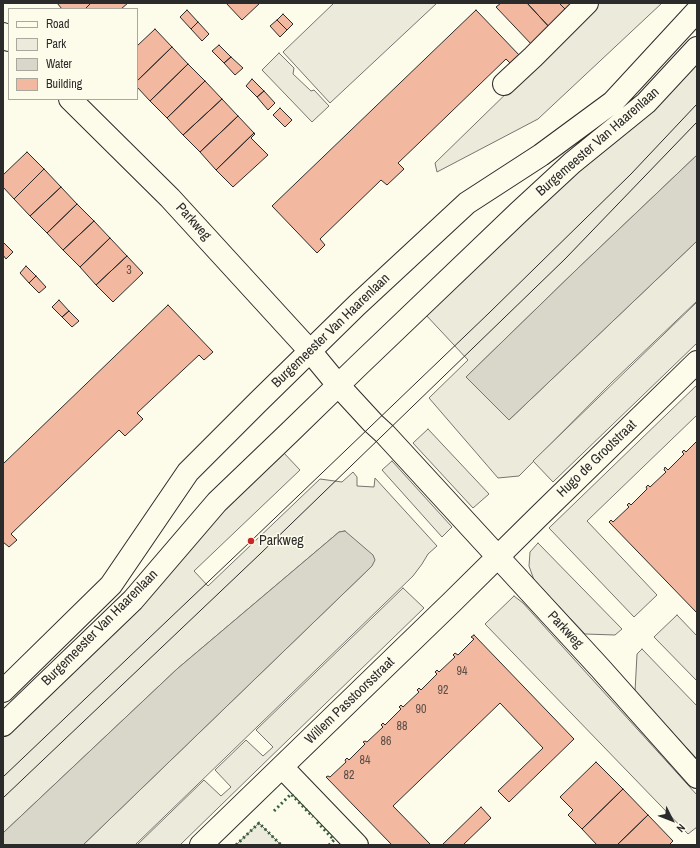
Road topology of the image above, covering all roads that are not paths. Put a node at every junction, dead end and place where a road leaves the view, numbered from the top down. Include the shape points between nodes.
1 (586, 3) edge
2 (697, 11) edge
3 (697, 48) edge
4 (504, 84) dead end
5 (71, 100) edge
6 (310, 351) junction
7 (697, 362) edge
8 (338, 385) junction
9 (498, 557) junction
10 (3, 691) edge
11 (3, 725) edge
12 (282, 767) junction
13 (697, 777) edge
14 (201, 845) edge
15 (357, 845) edge

1 - 4 main road
2 - 6 main road, Burgemeester Van Haarenlaan via 613,102 541,155 467,203
3 - 8 main road, Burgemeester Van Haarenlaan via 646,103 572,163 518,212
5 - 6 main road, Parkweg via 170,198
6 - 8 main road, Parkweg
6 - 10 main road, Burgemeester Van Haarenlaan via 188,472 111,585
7 - 9 main road, Hugo de Grootstraat
8 - 9 main road, Parkweg
8 - 11 main road, Burgemeester Van Haarenlaan via 217,502 132,600
9 - 12 main road, Willem Passtoorsstraat
9 - 13 main road, Parkweg
12 - 14 main road, Willem Passtoorsstraat
12 - 15 main road

